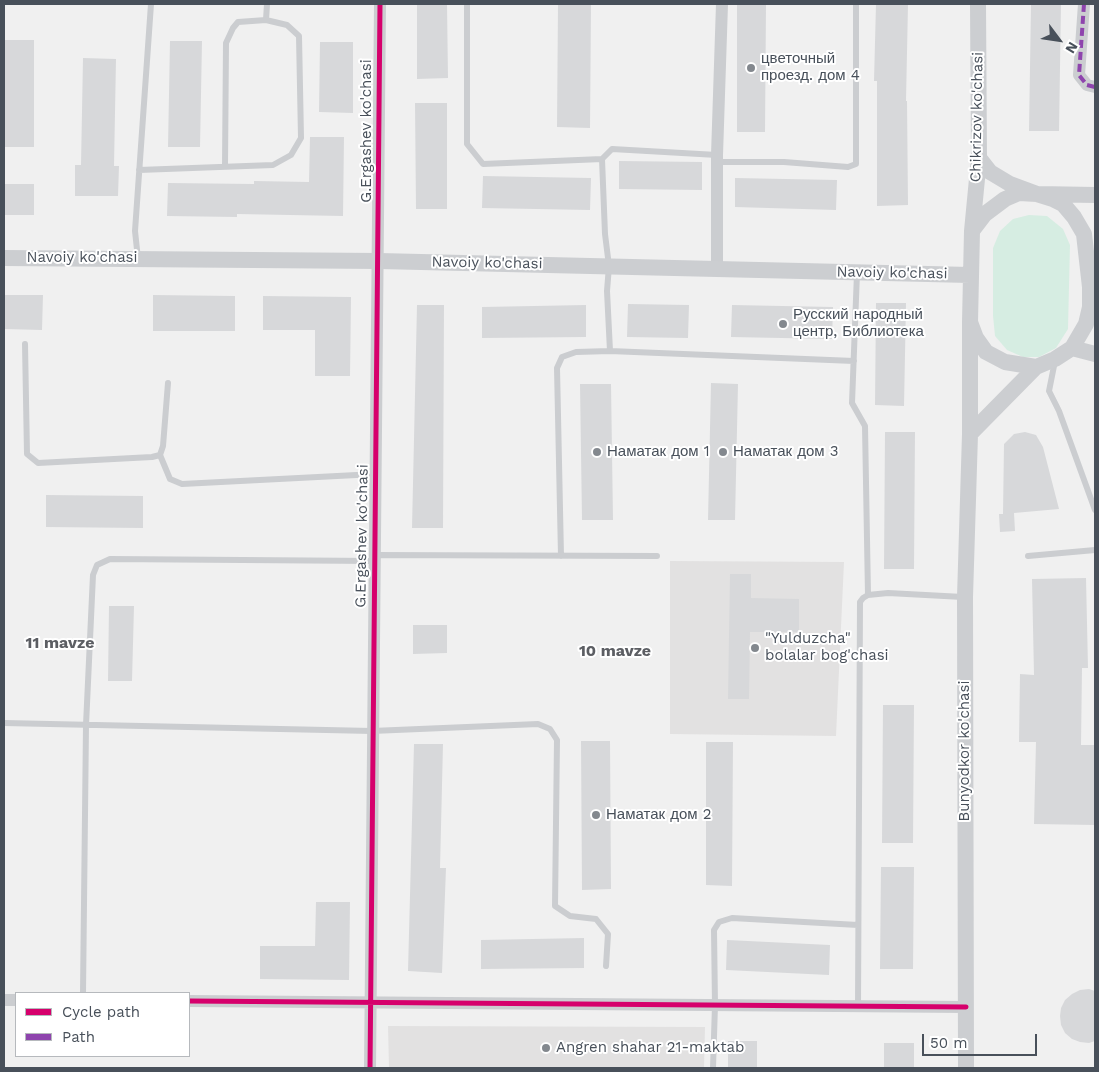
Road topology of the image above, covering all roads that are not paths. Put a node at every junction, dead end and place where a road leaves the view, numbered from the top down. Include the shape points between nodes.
1 (151, 4) edge
2 (267, 4) edge
3 (380, 4) edge
4 (467, 4) edge
5 (722, 4) edge
6 (856, 4) edge
7 (978, 4) edge
8 (1084, 4) edge
9 (266, 20) junction
10 (1095, 87) edge
11 (717, 158) junction
12 (979, 158) junction
13 (602, 159) junction
14 (225, 166) junction
15 (140, 170) junction
16 (1038, 194) junction
17 (1095, 195) edge
18 (972, 231) junction
19 (1091, 248) edge
20 (4, 258) edge
21 (138, 259) junction
22 (378, 261) junction
23 (609, 266) junction
24 (717, 269) junction
25 (857, 272) junction
26 (970, 275) junction
27 (1093, 290) edge
28 (970, 322) junction
29 (25, 344) dead end
30 (1072, 348) junction
31 (610, 351) junction
32 (1095, 354) edge
33 (1055, 359) junction
34 (854, 361) junction
35 (1036, 367) junction
36 (168, 383) dead end
37 (970, 434) junction
38 (160, 455) junction
39 (376, 474) junction
40 (1095, 510) edge
41 (1095, 550) edge
42 (561, 556) junction
43 (657, 556) dead end
44 (1028, 556) dead end
45 (375, 558) junction
46 (868, 595) junction
47 (965, 597) junction
48 (4, 723) edge
49 (86, 725) junction
50 (372, 731) junction
51 (858, 925) junction
52 (606, 966) dead end
53 (83, 992) edge
54 (190, 1001) edge
55 (369, 1002) junction
56 (715, 1005) junction
57 (858, 1006) junction
58 (966, 1006) junction
59 (370, 1068) edge
60 (713, 1068) edge
61 (966, 1068) edge

1 - 15 lane
2 - 9 lane
3 - 22 street, G.Ergashev ko'chasi
4 - 13 lane via 466,144 483,164
5 - 11 street
6 - 11 lane via 856,164 848,167
7 - 12 main road, Chikrizov ko'chasi
8 - 10 street via 1079,75 1087,85
9 - 14 lane via 238,22 226,43
9 - 14 lane via 287,25 299,36 301,138 291,155 273,165
11 - 13 lane via 612,150
11 - 24 street
12 - 16 main road via 990,172 1010,184
12 - 18 main road, Chikrizov ko'chasi
13 - 23 lane
14 - 15 lane
15 - 21 lane via 135,231
16 - 17 main road
16 - 18 main road via 1019,193 1005,199 985,214
16 - 19 main road via 1063,204
18 - 26 main road
19 - 27 main road
20 - 21 main road, Navoiy ko'chasi
21 - 22 main road, Navoiy ko'chasi
22 - 23 main road, Navoiy ko'chasi
22 - 39 street, G.Ergashev ko'chasi
23 - 24 main road, Navoiy ko'chasi
23 - 31 lane
24 - 25 main road, Navoiy ko'chasi
25 - 26 main road, Navoiy ko'chasi
25 - 34 lane
26 - 28 main road
27 - 30 main road via 1086,324
28 - 35 main road via 986,352 1005,362
28 - 37 main road
29 - 38 lane via 28,454 38,464
30 - 32 main road
30 - 33 main road
31 - 34 lane
31 - 42 lane via 576,352 562,357 556,368
33 - 35 main road
33 - 40 lane via 1048,391 1059,411
34 - 46 lane via 852,403 866,426
35 - 37 main road
36 - 38 lane
37 - 47 main road, Bunyodkor ko'chasi
38 - 39 lane via 170,479 182,484
39 - 45 street, G.Ergashev ko'chasi
41 - 44 lane
42 - 43 lane
42 - 45 lane
45 - 49 lane via 110,559 97,565 93,575
45 - 50 street, G.Ergashev ko'chasi
46 - 47 lane
46 - 51 lane via 860,606
47 - 58 main road, Bunyodkor ko'chasi
48 - 49 lane
49 - 50 lane
49 - 53 lane
50 - 52 lane via 538,724 550,729 557,740 555,906 570,916 596,919 608,934
50 - 55 street, G.Ergashev ko'chasi
51 - 56 lane via 732,918 719,922 714,930
51 - 57 lane
54 - 55 street
55 - 56 street
55 - 59 street, G.Ergashev ko'chasi
56 - 57 street
56 - 60 lane
57 - 58 street
58 - 61 main road, Bunyodkor ko'chasi

